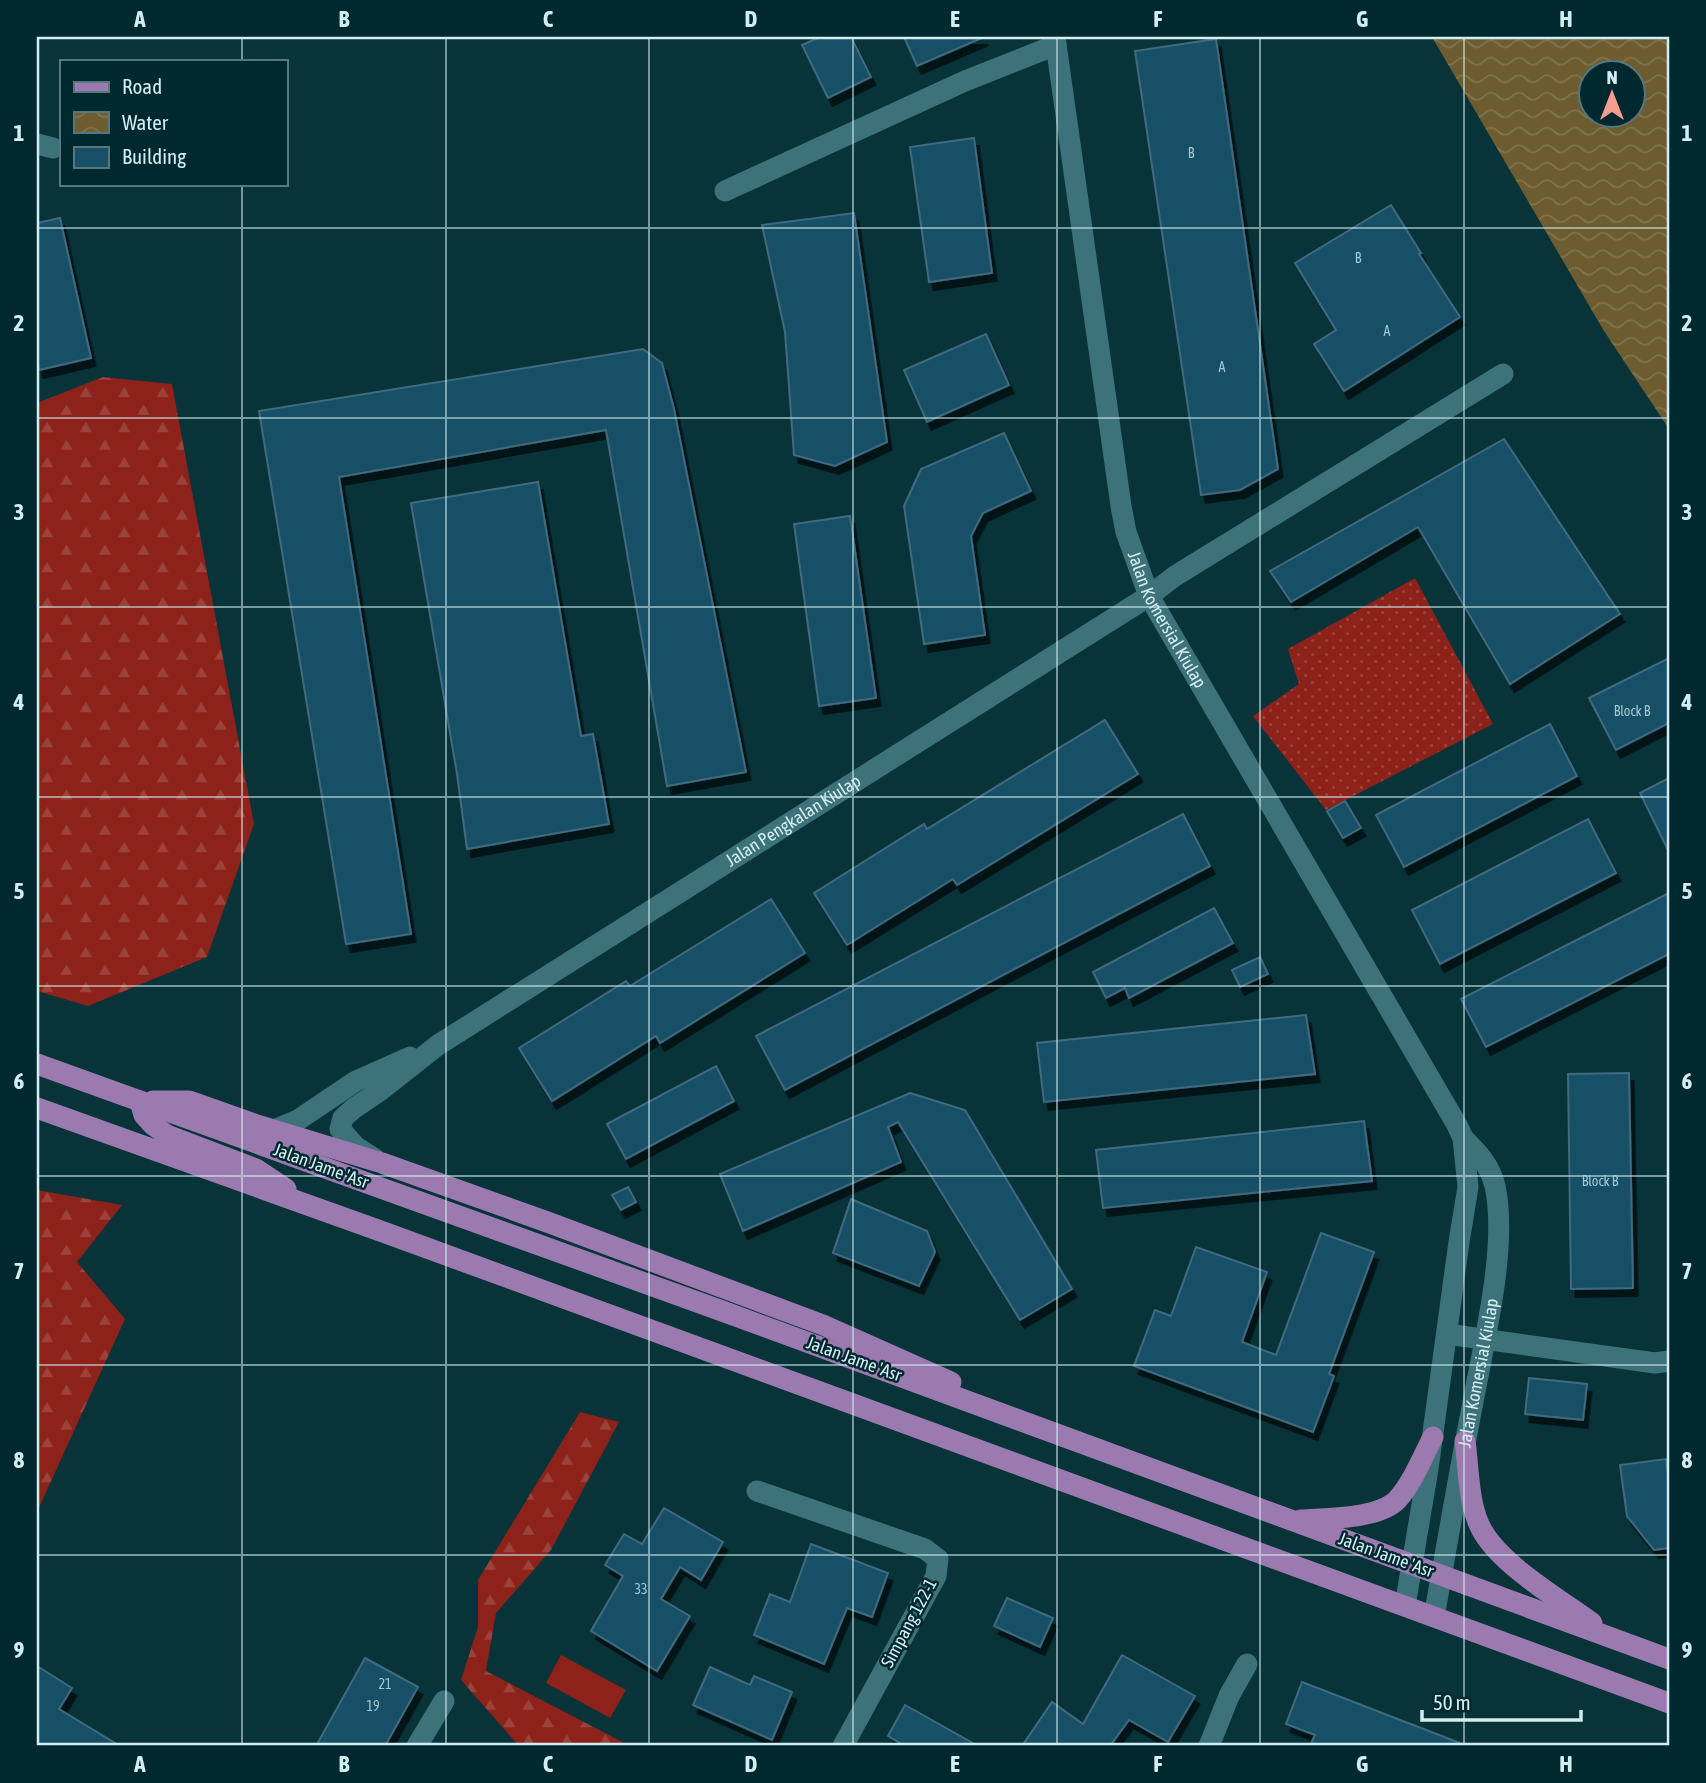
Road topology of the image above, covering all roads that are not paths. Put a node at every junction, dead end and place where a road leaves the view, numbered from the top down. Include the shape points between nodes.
1 (1056, 41) edge
2 (725, 191) dead end
3 (1503, 374) dead end
4 (1149, 596) junction
5 (438, 1045) junction
6 (37, 1064) edge
7 (140, 1101) junction
8 (37, 1108) edge
9 (37, 1124) edge
10 (275, 1130) junction
11 (112, 1135) junction
12 (1463, 1138) junction
13 (382, 1163) junction
14 (311, 1206) junction
15 (1447, 1334) junction
16 (1484, 1340) junction
17 (1669, 1361) edge
18 (1433, 1437) junction
19 (1071, 1439) junction
20 (1465, 1441) junction
21 (757, 1491) dead end
22 (1292, 1520) junction
23 (1412, 1565) junction
24 (1441, 1575) junction
25 (1405, 1606) junction
26 (1434, 1617) junction
27 (1614, 1639) junction
28 (1669, 1659) edge
29 (1247, 1664) dead end
30 (444, 1701) dead end
31 (1669, 1703) edge
32 (417, 1746) edge
33 (843, 1746) edge
34 (1209, 1746) edge

1 - 2 street
1 - 4 street, Jalan Komersial Kiulap via 1121,506
3 - 4 street, Jalan Pengkalan Kiulap
4 - 5 street, Jalan Pengkalan Kiulap
4 - 12 street, Jalan Komersial Kiulap
5 - 10 street via 356,1081
5 - 13 street via 344,1118 340,1129 347,1139
6 - 7 main road, Jalan Jame 'Asr
7 - 10 main road via 189,1101
7 - 14 main road via 144,1115 167,1135 256,1169
7 - 19 main road, Jalan Jame 'Asr
8 - 11 main road
9 - 11 main road
10 - 13 main road
11 - 14 main road
12 - 15 street, Jalan Komersial Kiulap via 1468,1187
12 - 16 street, Jalan Komersial Kiulap via 1484,1158 1498,1209 1498,1249
13 - 19 main road via 823,1325
14 - 25 main road
15 - 16 street
15 - 18 street, Jalan Komersial Kiulap
16 - 17 street via 1655,1363
16 - 20 street, Jalan Komersial Kiulap
18 - 22 main road via 1395,1502 1372,1513
18 - 23 street, Jalan Komersial Kiulap
19 - 22 main road, Jalan Jame 'Asr
20 - 24 street, Jalan Komersial Kiulap
20 - 27 main road via 1473,1502 1483,1531 1531,1579
21 - 33 street, Simpang 122-1 via 925,1549 938,1559 936,1576
22 - 23 main road, Jalan Jame 'Asr
23 - 24 main road, Jalan Jame 'Asr
23 - 25 street, Jalan Komersial Kiulap
24 - 26 street, Jalan Komersial Kiulap
24 - 27 main road, Jalan Jame 'Asr
25 - 26 main road
26 - 31 main road
27 - 28 main road, Jalan Jame 'Asr
29 - 34 street
30 - 32 street

